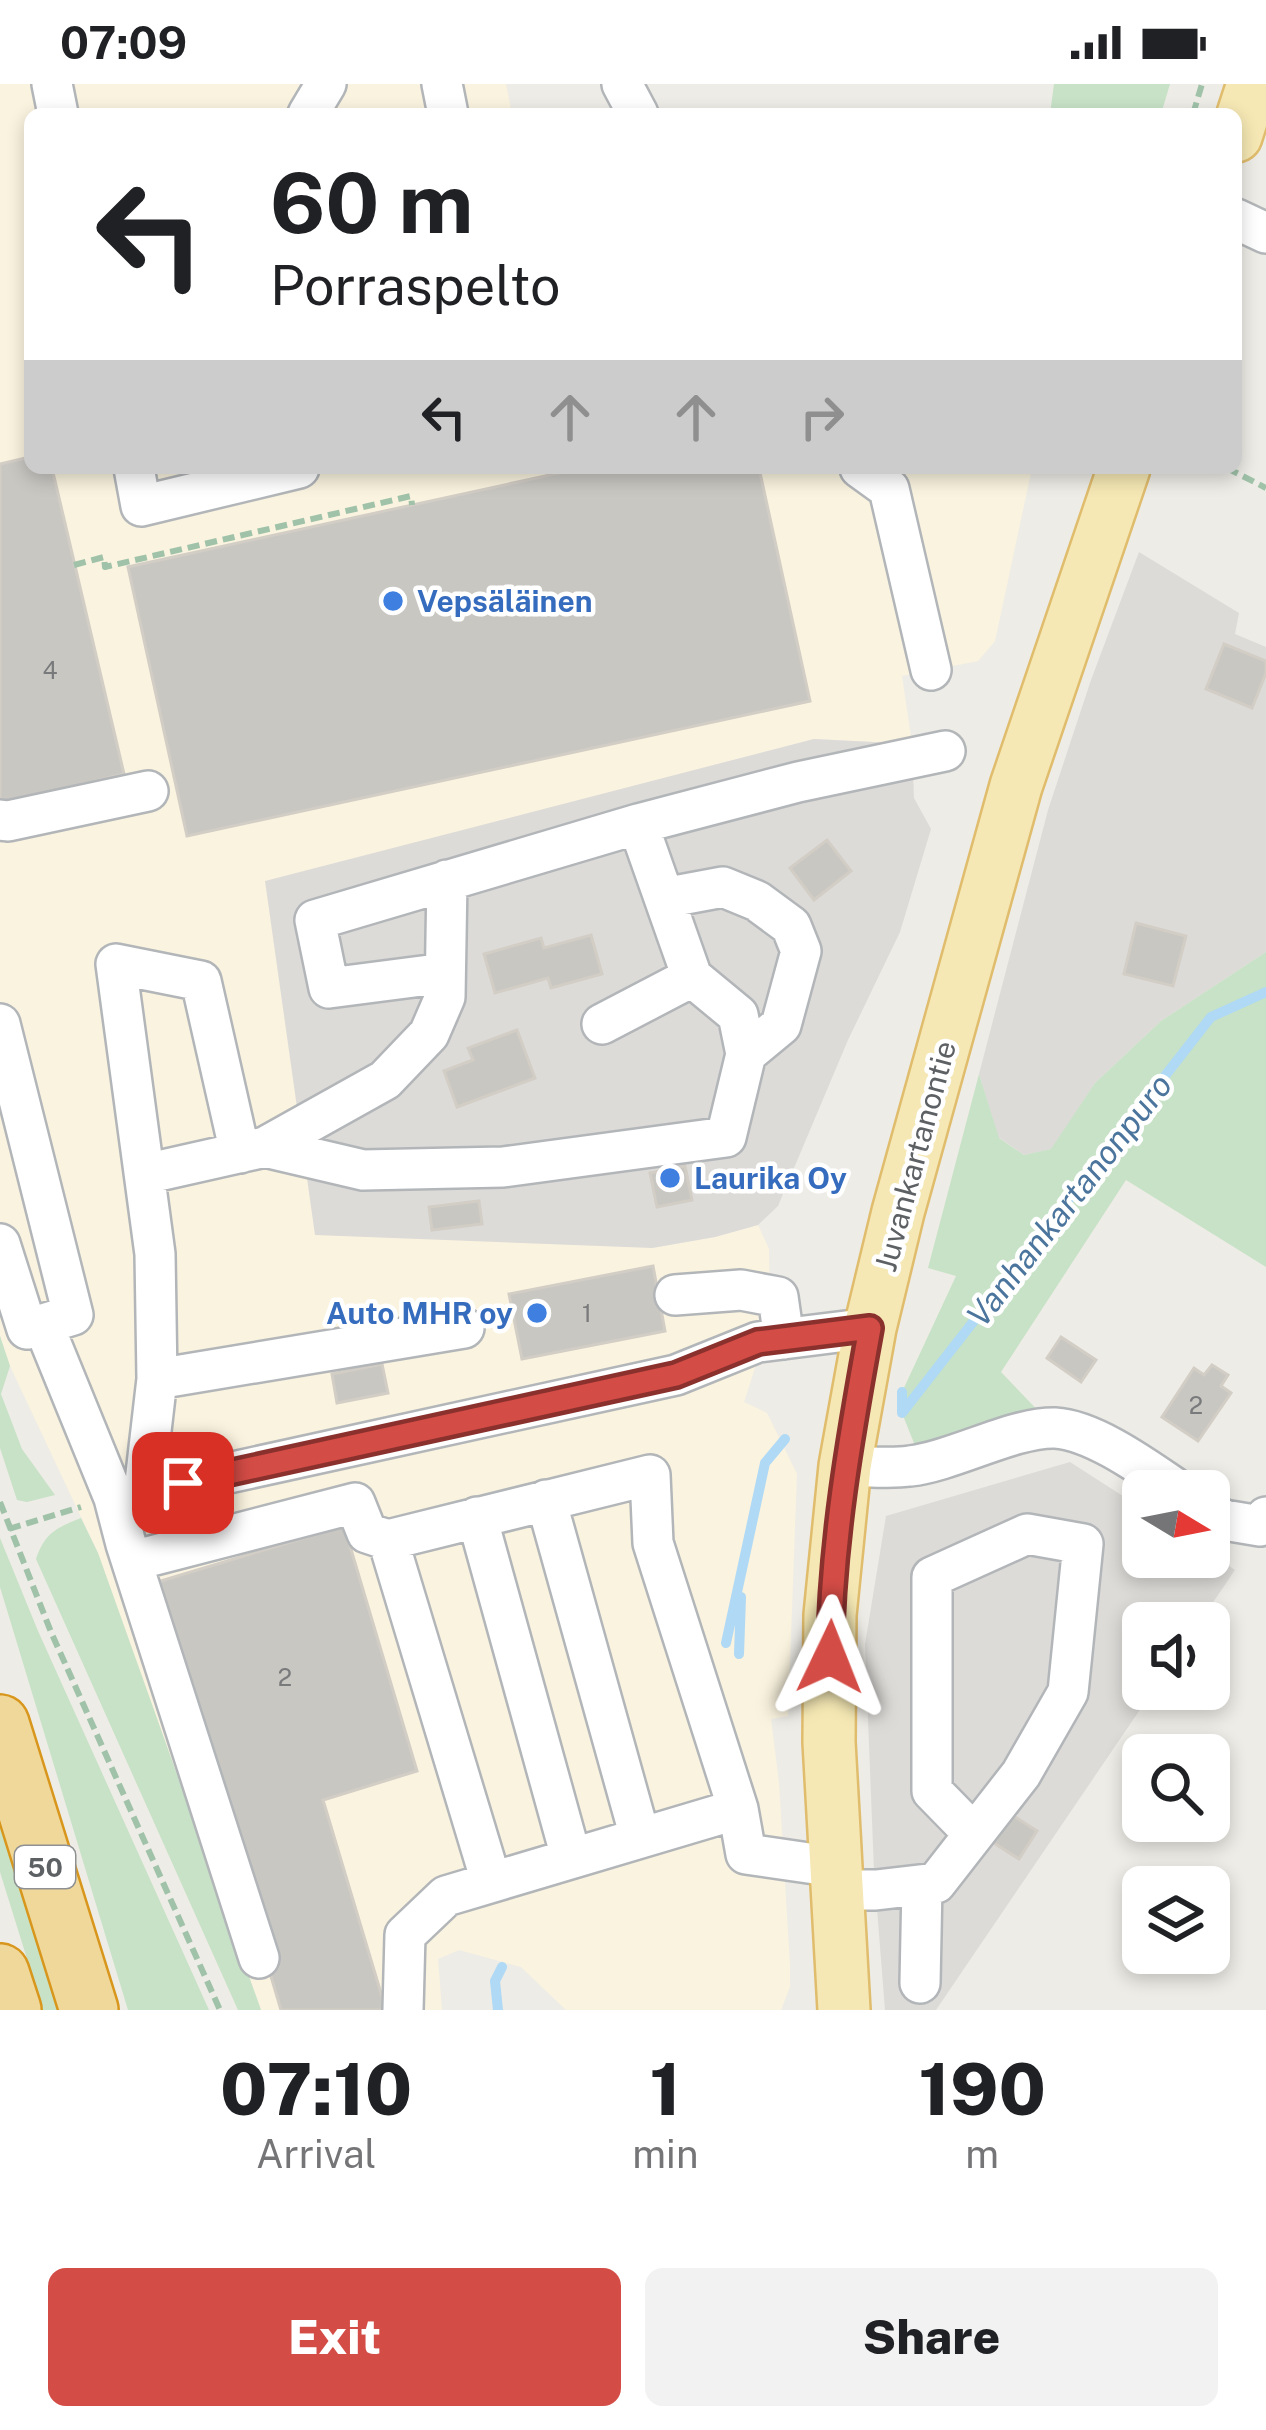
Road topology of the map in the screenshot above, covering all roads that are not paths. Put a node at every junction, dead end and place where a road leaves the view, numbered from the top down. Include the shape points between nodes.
1 (1253, 84) edge
2 (1242, 118) edge
3 (135, 474) edge
4 (274, 474) edge
5 (868, 474) edge
6 (1122, 474) edge
7 (932, 670) dead end
8 (945, 751) dead end
9 (148, 791) dead end
10 (0, 820) edge
11 (638, 824) junction
12 (447, 880) junction
13 (664, 898) junction
14 (446, 973) junction
15 (692, 977) junction
16 (0, 1024) edge
17 (602, 1024) dead end
18 (746, 1054) junction
19 (252, 1150) junction
20 (145, 1174) junction
21 (0, 1244) edge
22 (675, 1295) dead end
23 (43, 1324) junction
24 (464, 1328) dead end
25 (870, 1328) junction
26 (784, 1339) junction
27 (157, 1379) junction
28 (845, 1466) junction
29 (1148, 1470) edge
30 (183, 1483) junction
31 (129, 1495) junction
32 (546, 1500) junction
33 (477, 1517) junction
34 (1230, 1520) edge
35 (1264, 1522) edge
36 (388, 1540) junction
37 (202, 1544) junction
38 (131, 1561) junction
39 (0, 1724) edge
40 (738, 1809) junction
41 (974, 1834) junction
42 (640, 1838) junction
43 (571, 1858) junction
44 (837, 1878) junction
45 (490, 1881) junction
46 (922, 1885) junction
47 (259, 1958) dead end
48 (0, 1973) edge
49 (920, 1983) dead end
50 (12, 2010) edge
51 (89, 2010) edge
52 (403, 2010) edge
53 (844, 2010) edge

1 - 2 main road
3 - 4 street via 141,506
5 - 7 street via 889,489
6 - 25 main road, Juvankartanontie via 1016,786
8 - 11 street
9 - 10 street
11 - 12 street
11 - 13 street
12 - 14 street
12 - 14 street via 315,920 329,988
13 - 15 street
13 - 18 street via 723,887 791,926 801,951 782,1025
14 - 19 street via 446,997 429,1034 385,1079
15 - 17 street
15 - 18 street via 738,1015
16 - 23 street via 73,1315
18 - 19 street via 726,1137 503,1167 363,1170
19 - 20 street
19 - 20 street via 201,981 116,964
20 - 27 street
21 - 23 street via 27,1328
22 - 26 street via 741,1290 778,1297
23 - 31 street
24 - 27 street
25 - 26 street
25 - 28 main road, Juvankartanontie
26 - 30 street via 676,1375
27 - 31 street
28 - 29 street via 911,1466 1056,1428
28 - 44 main road, Juvankartanontie via 830,1615
30 - 31 street
30 - 37 street
31 - 38 street
32 - 33 street
32 - 40 street via 650,1474 652,1543
32 - 42 street
33 - 36 street
33 - 43 street
34 - 35 street
36 - 37 street via 367,1533 355,1502
36 - 45 street
37 - 38 street
38 - 47 street
39 - 51 highway, 50
40 - 42 street
40 - 44 street via 746,1854
41 - 41 street via 1069,1692 1083,1544 1027,1534 932,1577 932,1791
41 - 46 street via 936,1883
42 - 43 street
43 - 45 street
44 - 46 street via 876,1890
44 - 53 main road, Juvankartanontie
45 - 52 street via 446,1896 405,1935
46 - 49 street
48 - 50 highway

